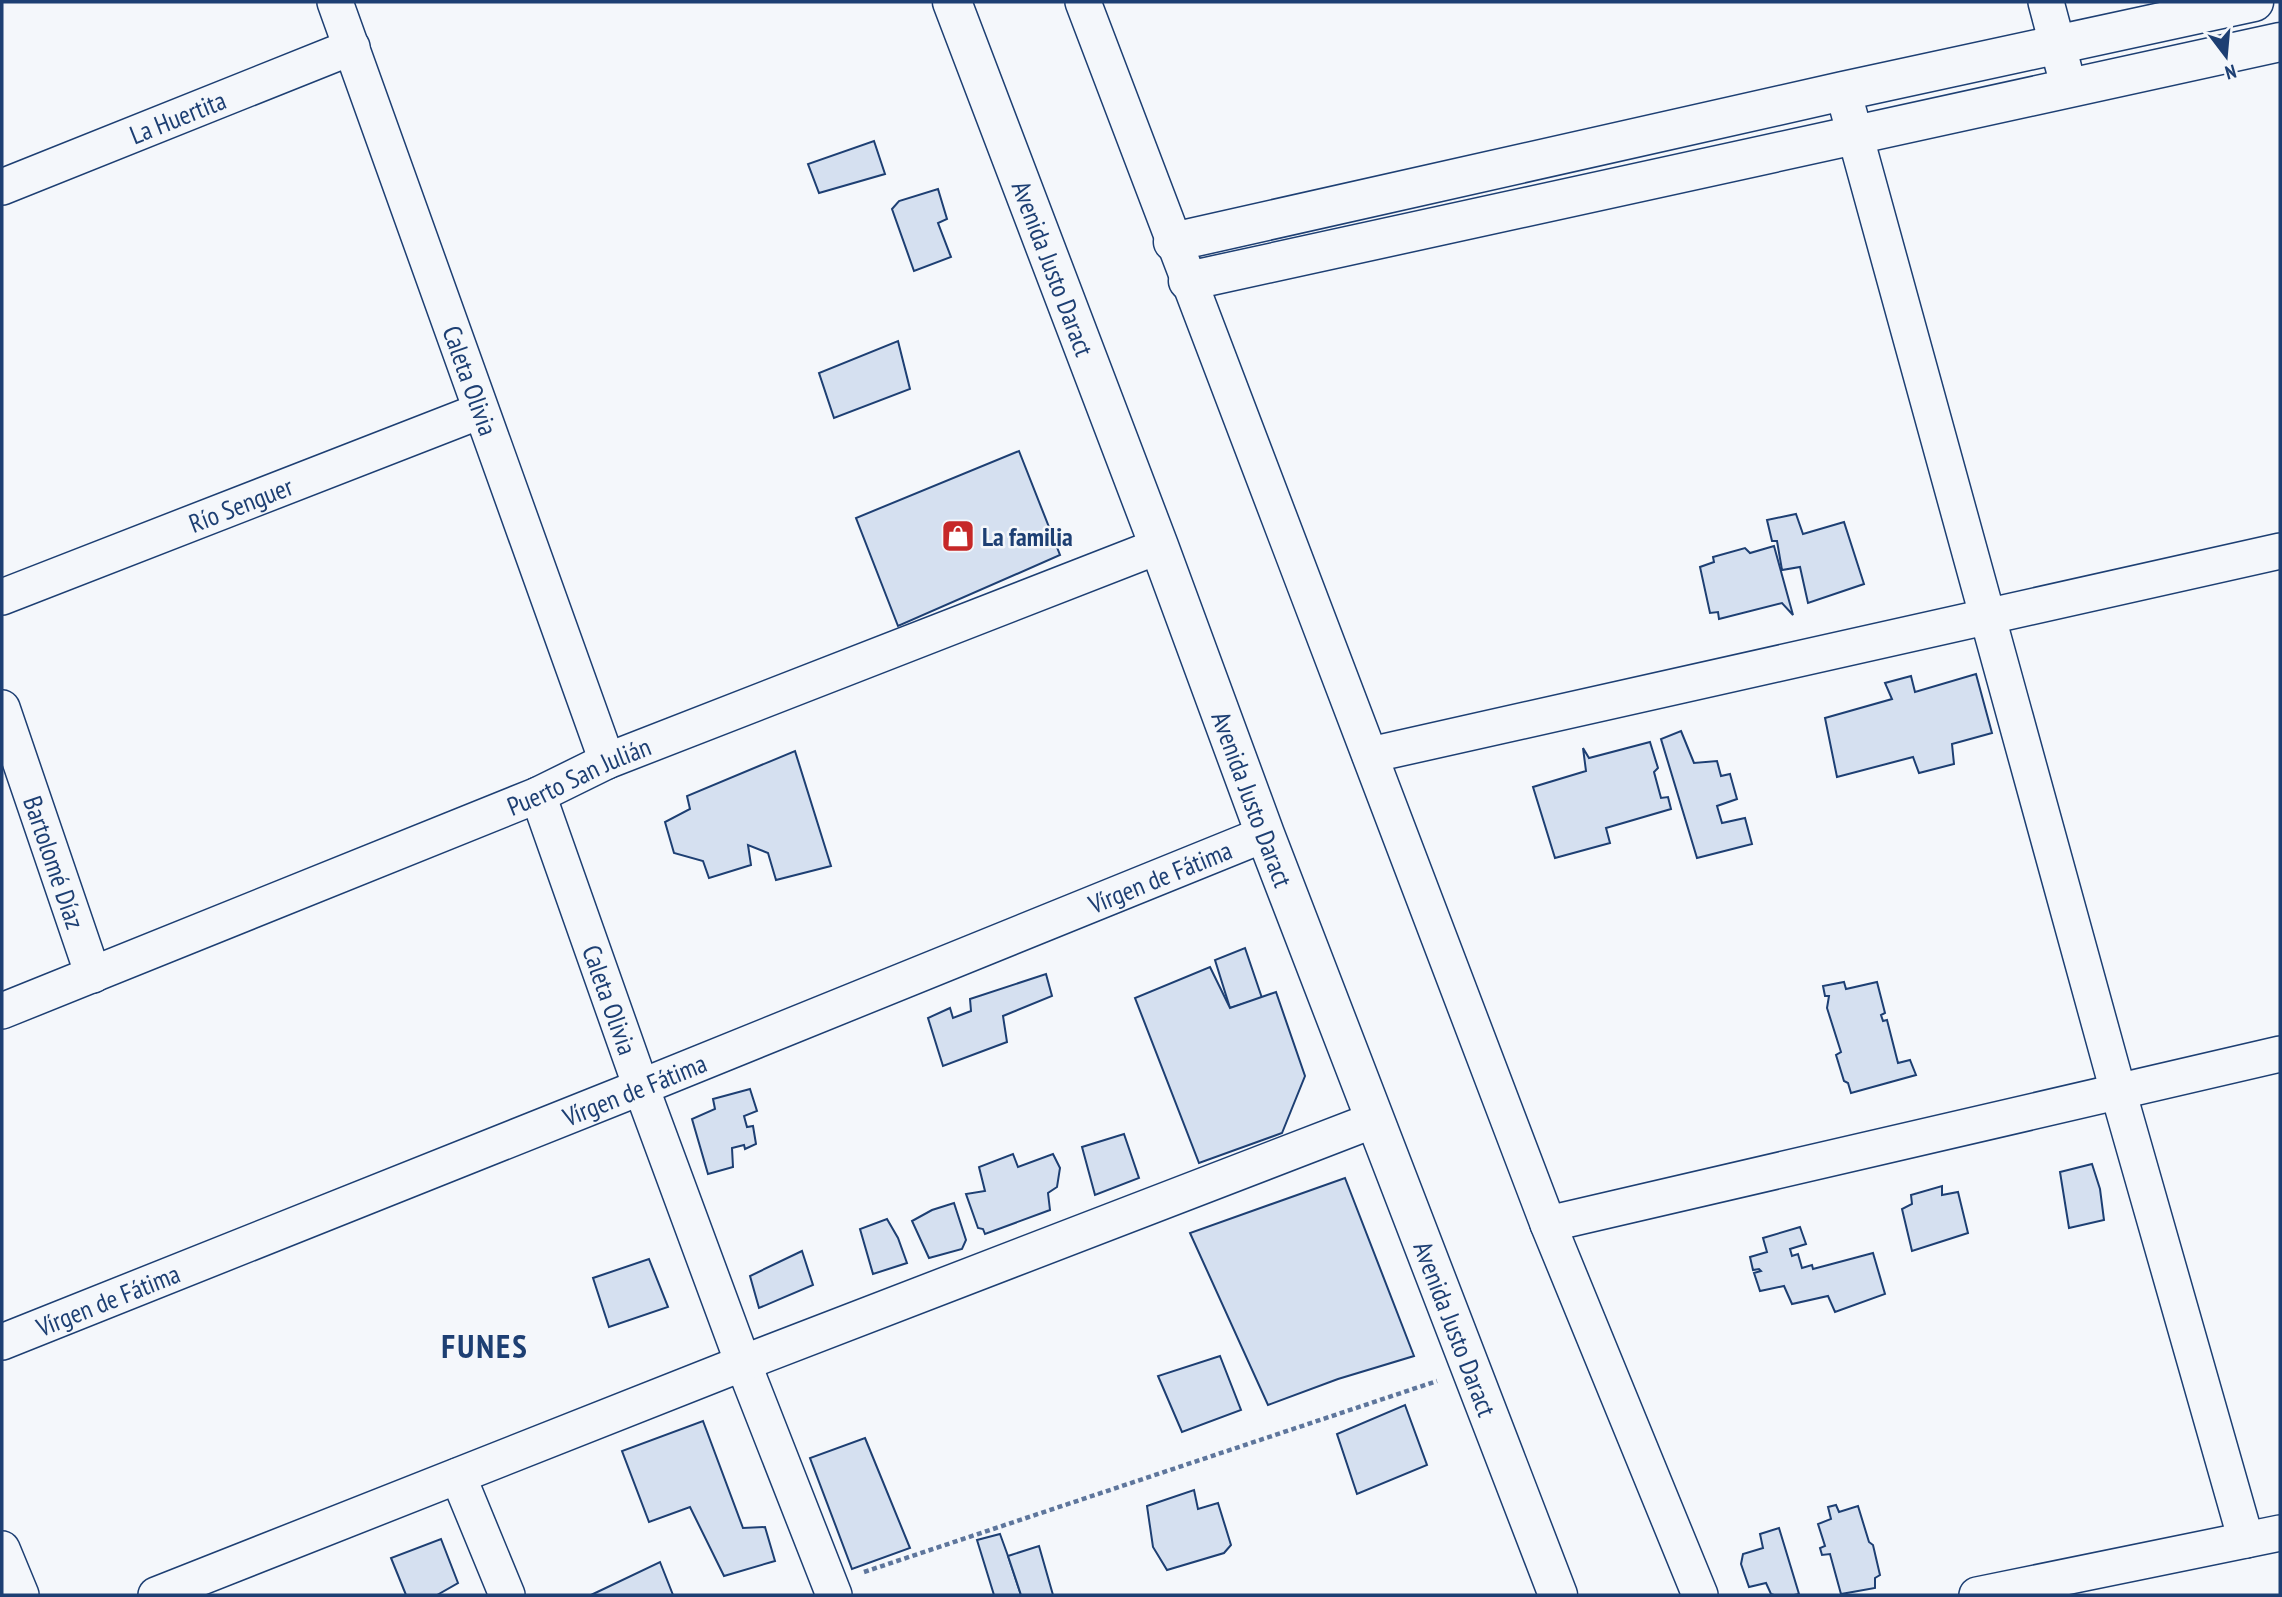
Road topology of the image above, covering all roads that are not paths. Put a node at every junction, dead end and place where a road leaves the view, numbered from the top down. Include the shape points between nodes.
1 (335, 2) edge
2 (952, 2) edge
3 (1083, 2) edge
4 (2046, 2) edge
5 (2254, 2) edge
6 (2280, 42) edge
7 (2057, 44) junction
8 (352, 47) junction
9 (2069, 88) junction
10 (1843, 91) junction
11 (1856, 134) junction
12 (2, 187) edge
13 (1173, 242) junction
14 (1188, 281) junction
15 (480, 411) junction
16 (1159, 546) junction
17 (2280, 551) edge
18 (2, 597) edge
19 (1987, 616) junction
20 (2, 708) edge
21 (1370, 755) junction
22 (607, 761) junction
23 (538, 795) junction
24 (1265, 834) junction
25 (93, 975) junction
26 (2, 1011) edge
27 (2280, 1054) edge
28 (641, 1087) junction
29 (2118, 1091) junction
30 (1374, 1120) junction
31 (1548, 1224) junction
32 (2, 1342) edge
33 (743, 1363) junction
34 (458, 1476) junction
35 (2280, 1533) edge
36 (2246, 1540) junction
37 (2, 1549) edge
38 (832, 1590) edge
39 (172, 1592) edge
40 (21, 1595) edge
41 (506, 1595) edge
42 (1558, 1595) edge
43 (1700, 1595) edge
44 (1977, 1595) edge

1 - 8 street, Caleta Olivia
2 - 16 street, Avenida Justo Daract
3 - 13 street
4 - 7 street
5 - 7 street
6 - 9 street
7 - 9 street
7 - 10 street
8 - 12 street, La Huertita
8 - 15 street, Caleta Olivia
9 - 11 street
10 - 11 street
10 - 13 street
11 - 14 street
11 - 19 street
13 - 14 street
14 - 21 street
15 - 18 street, Río Senguer
15 - 22 street, Caleta Olivia
16 - 22 street, Puerto San Julián
16 - 24 street, Avenida Justo Daract
17 - 19 street
19 - 21 street
19 - 29 street
20 - 25 street, Bartolomé Díaz
21 - 31 street
22 - 23 street, Puerto San Julián
23 - 25 street, Puerto San Julián
23 - 28 street, Caleta Olivia
24 - 28 street, Vírgen de Fátima
24 - 30 street, Avenida Justo Daract
25 - 26 street, Puerto San Julián
27 - 29 street
28 - 32 street, Vírgen de Fátima
28 - 33 street, Caleta Olivia
29 - 31 street
29 - 36 street
30 - 33 street
30 - 42 street, Avenida Justo Daract
31 - 43 street
33 - 34 street
33 - 38 street, Caleta Olivia
34 - 39 street
34 - 41 street
35 - 36 street
36 - 44 street
37 - 40 street

